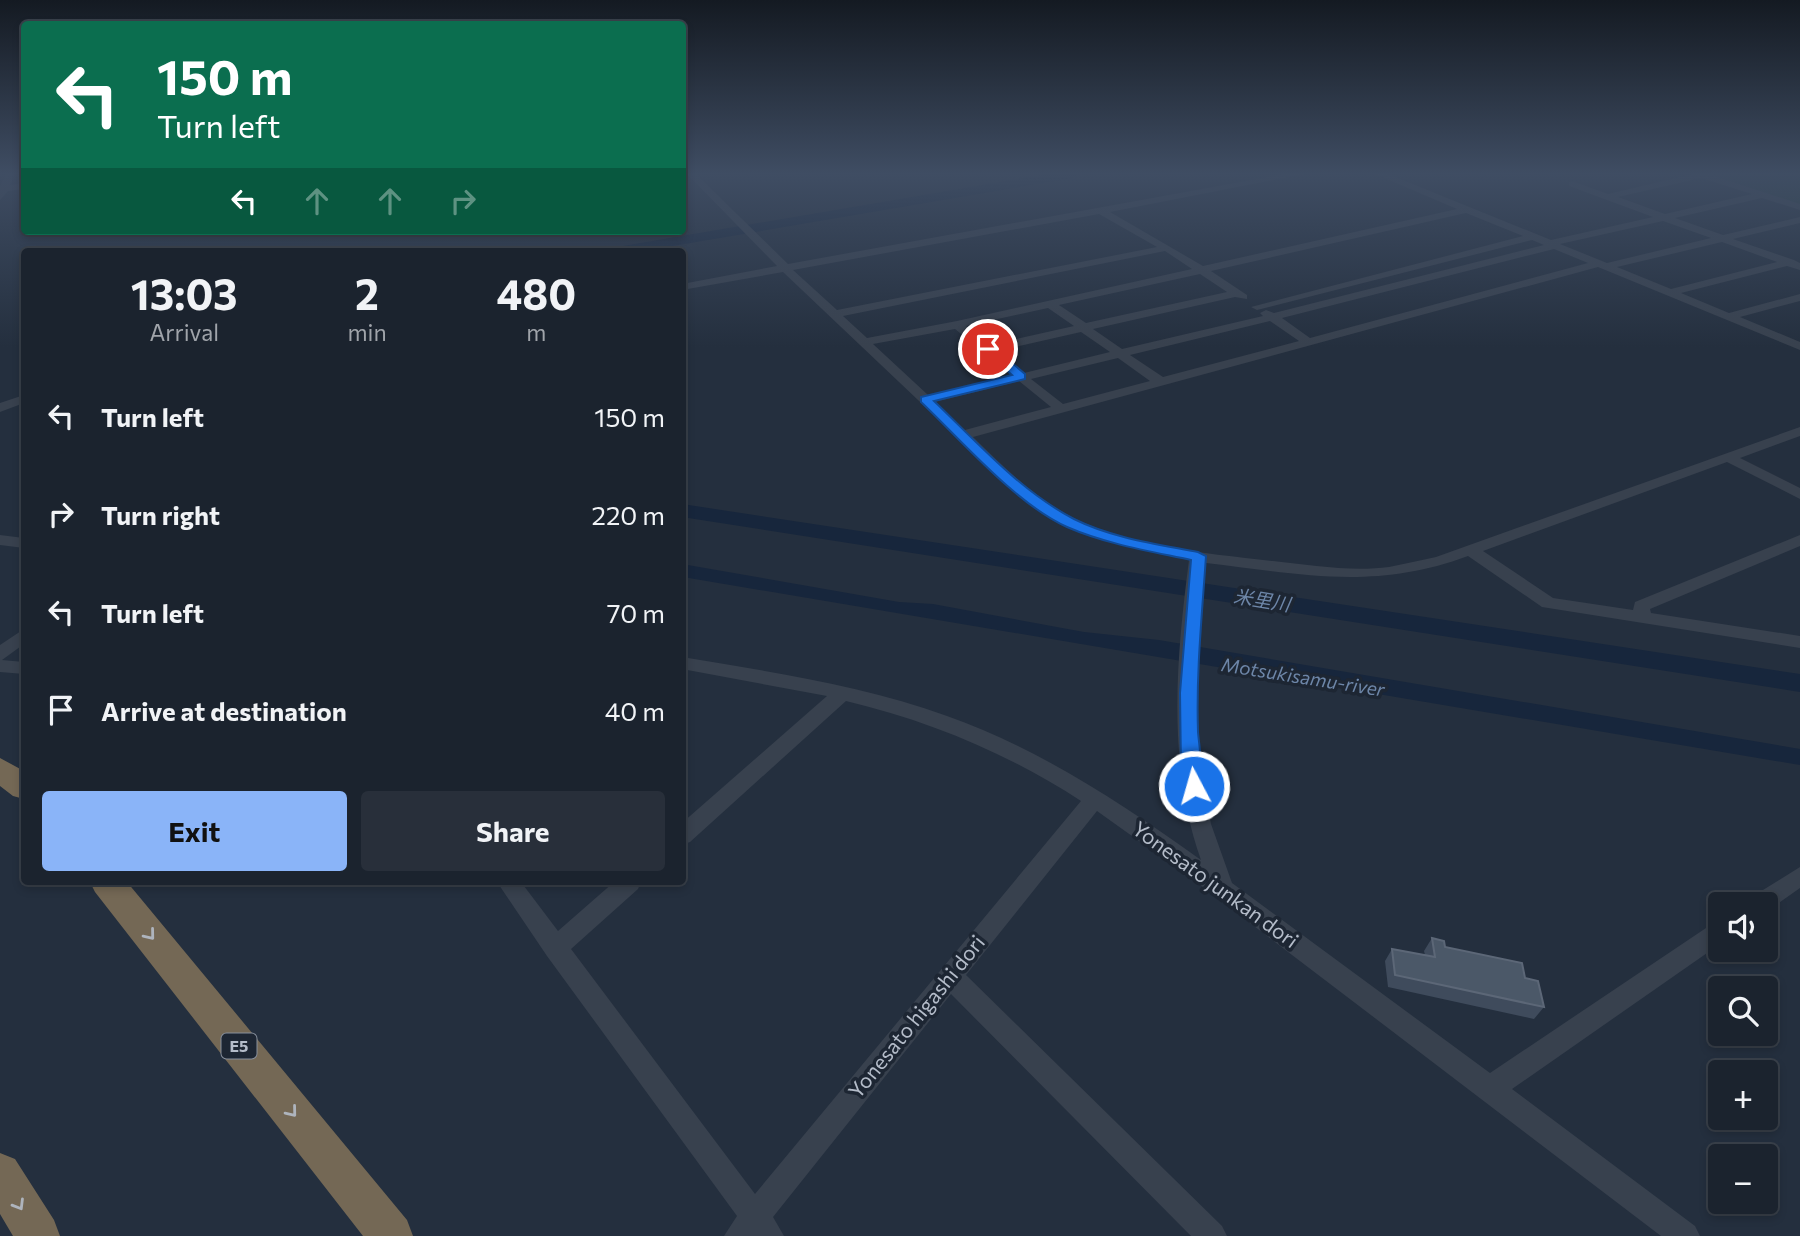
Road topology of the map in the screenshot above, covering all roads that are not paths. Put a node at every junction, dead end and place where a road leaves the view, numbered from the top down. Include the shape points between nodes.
1 (748, 232) edge
2 (987, 232) edge
3 (1138, 232) edge
4 (1372, 232) edge
5 (1520, 232) edge
6 (1605, 232) edge
7 (1703, 232) edge
8 (1753, 232) edge
9 (1533, 237) junction
10 (1723, 239) junction
11 (1552, 245) junction
12 (1167, 248) junction
13 (1800, 259) edge
14 (1788, 262) junction
15 (1601, 265) junction
16 (1800, 267) edge
17 (785, 268) junction
18 (1204, 270) junction
19 (686, 286) edge
20 (1237, 293) junction
21 (1669, 293) junction
22 (1800, 297) edge
23 (1051, 304) junction
24 (1257, 307) junction
25 (835, 314) junction
26 (1273, 317) junction
27 (1728, 317) junction
28 (957, 325) junction
29 (1084, 327) junction
30 (865, 342) junction
31 (1310, 343) junction
32 (1800, 346) edge
33 (988, 349) junction
34 (1121, 354) junction
35 (1020, 376) junction
36 (1161, 382) junction
37 (21, 399) edge
38 (925, 400) junction
39 (0, 408) edge
40 (1061, 409) junction
41 (1800, 431) edge
42 (963, 435) junction
43 (1727, 457) junction
44 (1800, 494) edge
45 (0, 540) edge
46 (1800, 540) edge
47 (21, 543) edge
48 (1470, 550) junction
49 (1197, 565) junction
50 (1643, 618) junction
51 (21, 637) edge
52 (1800, 642) edge
53 (0, 654) edge
54 (686, 664) edge
55 (0, 666) edge
56 (21, 668) edge
57 (844, 694) junction
58 (0, 770) edge
59 (21, 785) edge
60 (1096, 798) junction
61 (686, 832) edge
62 (1800, 876) edge
63 (109, 885) edge
64 (510, 885) edge
65 (627, 885) edge
66 (1223, 890) junction
67 (1777, 892) edge
68 (1708, 939) edge
69 (555, 948) junction
70 (950, 976) junction
71 (1491, 1088) junction
72 (0, 1174) edge
73 (385, 1229) edge
74 (754, 1229) edge
75 (38, 1236) edge
76 (1212, 1236) edge
77 (1685, 1236) edge

1 - 17 street
2 - 17 street
3 - 12 street
4 - 18 street
5 - 9 street
6 - 11 street
7 - 10 street
8 - 10 street
9 - 11 street
9 - 24 street
10 - 14 street
10 - 15 street
11 - 15 street
11 - 26 street
12 - 18 street
12 - 25 street
13 - 14 street
14 - 16 street
14 - 21 street
15 - 21 street
15 - 31 street
17 - 19 street
17 - 25 street
18 - 20 street
18 - 23 street
20 - 24 street
20 - 29 street
21 - 27 street
22 - 27 street
23 - 28 street
23 - 29 street
24 - 26 street
25 - 30 street
26 - 31 street
26 - 34 street
27 - 32 street
28 - 30 street
28 - 33 street
29 - 33 street
29 - 34 street
30 - 38 street
31 - 36 street
33 - 35 street
34 - 35 street
34 - 36 street
35 - 38 street
35 - 40 street
36 - 40 street
37 - 39 street
38 - 42 street
40 - 42 street
41 - 43 street
42 - 49 street via 1049,511
43 - 44 street
43 - 48 street
45 - 47 street
46 - 50 street via 1641,606
48 - 49 street via 1388,572
48 - 50 street via 1548,603
49 - 66 street via 1188,693 1190,767 1200,824
50 - 52 street
51 - 53 street
54 - 57 street, Yonesato junkan dori
55 - 56 street
57 - 60 street, Yonesato junkan dori via 942,721 1018,754
57 - 61 street
58 - 59 highway
60 - 66 street, Yonesato junkan dori
60 - 70 street, Yonesato higashi dori
62 - 67 street
63 -> 73 highway, E5
64 - 69 street
65 - 69 street
66 - 71 street, Yonesato junkan dori
68 - 71 street
69 - 74 street
70 - 74 street, Yonesato higashi dori
70 - 76 street
71 - 77 street, Yonesato junkan dori
72 -> 75 highway

